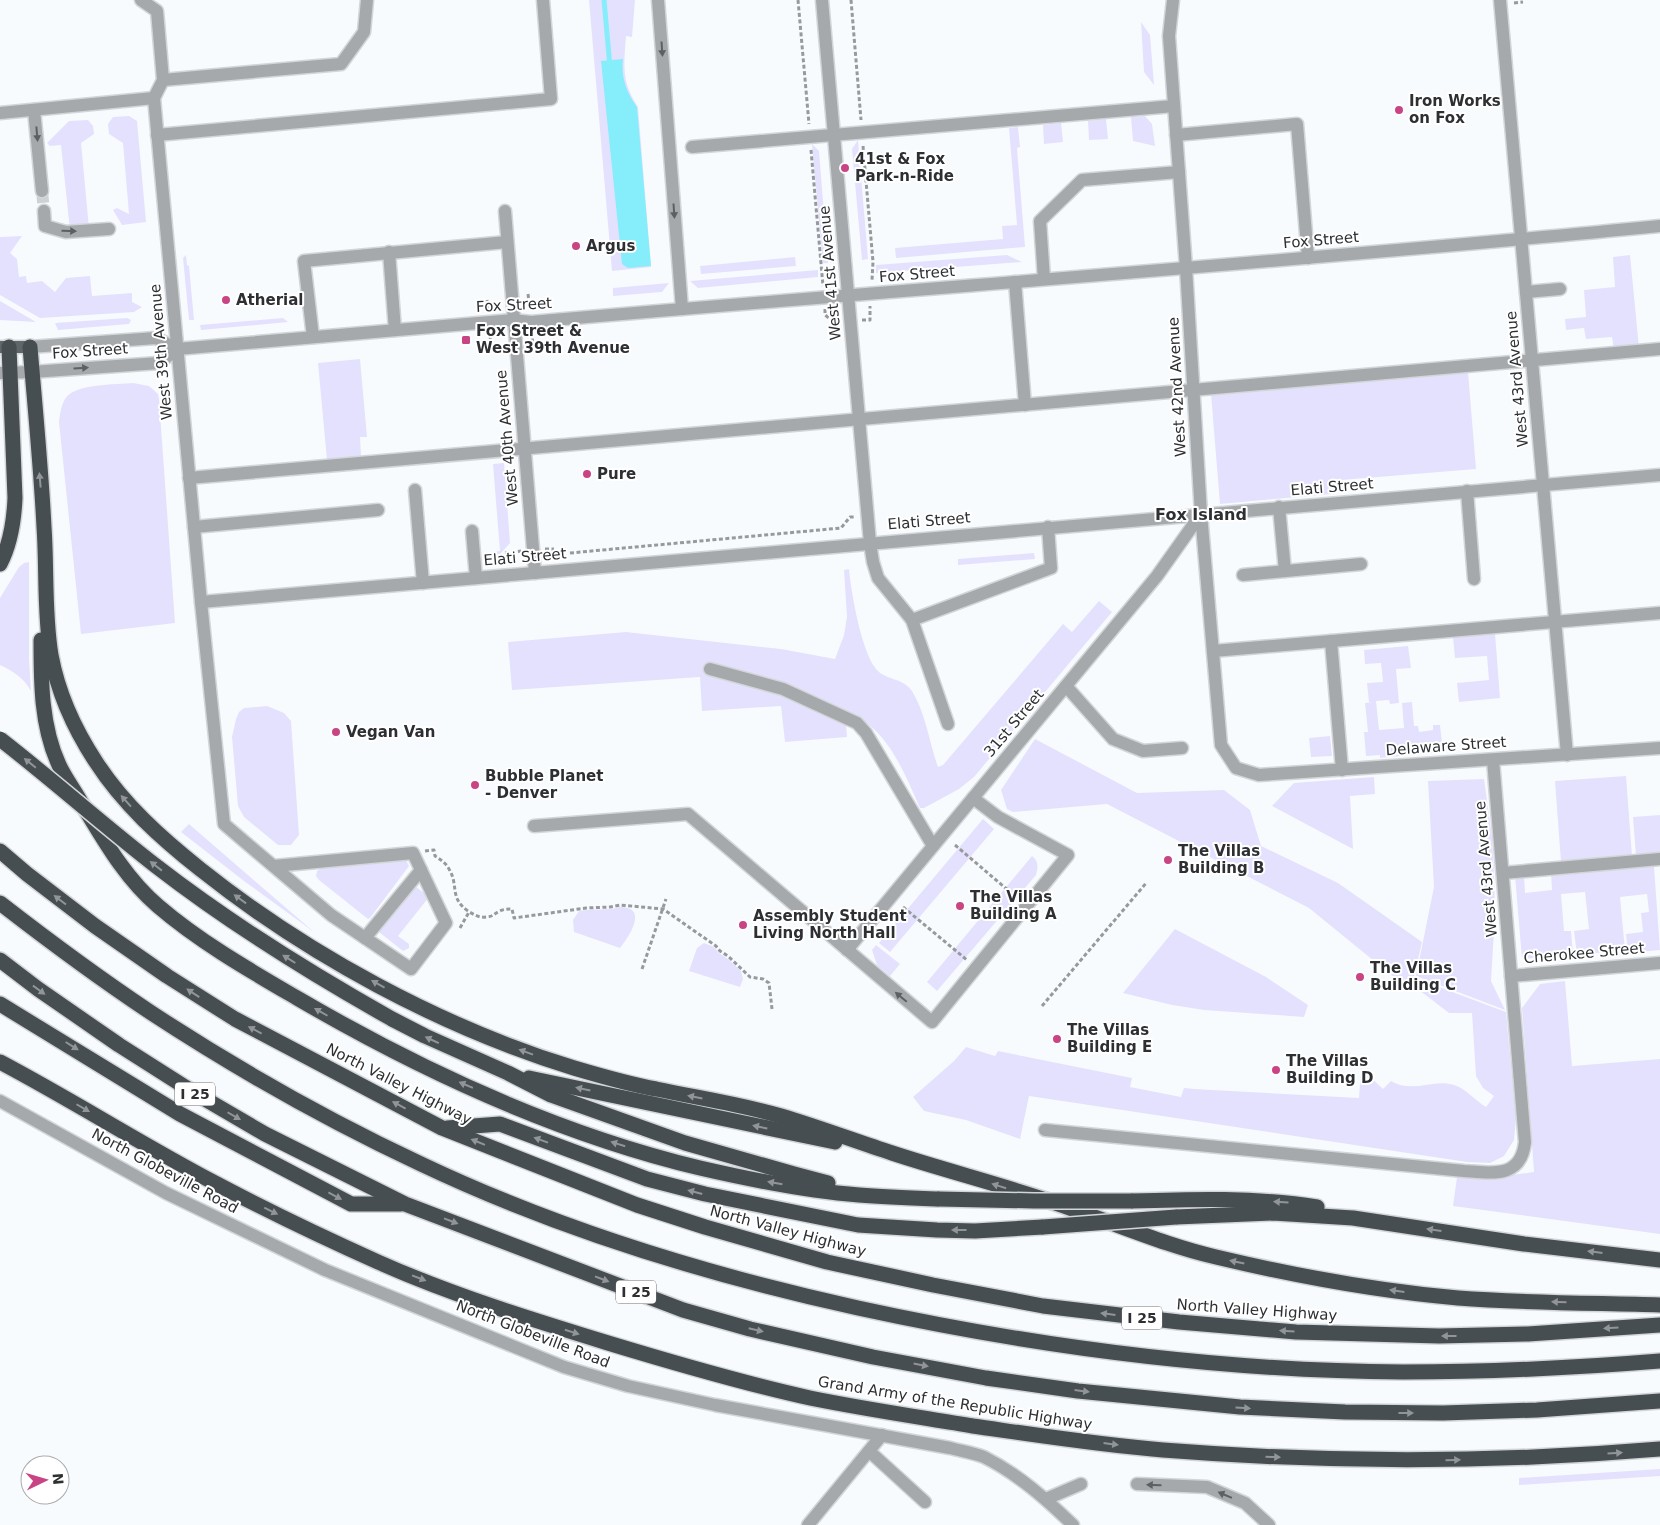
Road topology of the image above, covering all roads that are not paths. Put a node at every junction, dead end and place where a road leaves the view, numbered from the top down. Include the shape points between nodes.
1 (141, 0) edge
2 (367, 0) edge
3 (543, 0) edge
4 (658, 0) edge
5 (822, 0) edge
6 (1173, 0) edge
7 (1500, 0) edge
8 (163, 80) junction
9 (154, 98) junction
10 (1174, 106) junction
11 (34, 110) junction
12 (0, 113) edge
13 (158, 135) junction
14 (834, 135) junction
15 (1176, 135) junction
16 (692, 147) dead end
17 (1179, 172) junction
18 (42, 191) tunnel mouth
19 (504, 211) dead end
20 (44, 212) tunnel mouth
21 (1660, 226) edge
22 (109, 229) dead end
23 (1521, 240) junction
24 (507, 242) junction
25 (389, 252) junction
26 (1308, 258) junction
27 (1186, 268) junction
28 (1044, 279) junction
29 (1015, 282) junction
30 (1560, 289) dead end
31 (1526, 292) junction
32 (848, 296) junction
33 (682, 310) junction
34 (513, 320) junction
35 (395, 330) junction
36 (313, 337) junction
37 (5, 347) edge
38 (30, 347) junction
39 (177, 349) junction
40 (1660, 349) edge
41 (1532, 360) junction
42 (32, 372) junction
43 (5, 373) edge
44 (1194, 390) junction
45 (1025, 405) junction
46 (0, 407) edge
47 (859, 419) junction
48 (12, 426) junction
49 (524, 449) junction
50 (1660, 474) edge
51 (189, 478) junction
52 (1543, 484) junction
53 (415, 490) dead end
54 (1467, 491) junction
55 (1279, 507) junction
56 (378, 510) dead end
57 (1201, 514) junction
58 (194, 527) junction
59 (1048, 527) junction
60 (44, 528) junction
61 (472, 531) dead end
62 (870, 543) junction
63 (0, 564) edge
64 (1361, 564) dead end
65 (535, 572) junction
66 (1285, 572) junction
67 (1243, 575) dead end
68 (476, 578) junction
69 (1474, 580) dead end
70 (423, 582) junction
71 (200, 602) junction
72 (1660, 613) edge
73 (912, 620) junction
74 (1555, 622) junction
75 (1331, 641) junction
76 (1213, 651) junction
77 (710, 669) dead end
78 (1066, 686) junction
79 (948, 724) dead end
80 (0, 739) edge
81 (1182, 748) dead end
82 (1660, 748) edge
83 (1567, 755) junction
84 (1493, 760) junction
85 (1236, 768) joint
86 (1342, 770) junction
87 (973, 798) junction
88 (534, 826) dead end
89 (933, 846) junction
90 (0, 851) edge
91 (1660, 859) edge
92 (274, 866) junction
93 (420, 870) junction
94 (1503, 873) junction
95 (0, 903) edge
96 (365, 938) junction
97 (847, 950) junction
98 (0, 960) edge
99 (1660, 963) edge
100 (1511, 976) junction
101 (0, 1004) edge
102 (0, 1050) edge
103 (0, 1062) edge
104 (508, 1073) junction
105 (40, 1083) junction
106 (0, 1101) edge
107 (442, 1128) junction
108 (1045, 1130) dead end
109 (893, 1154) junction
110 (911, 1198) junction
111 (405, 1204) junction
112 (1397, 1225) junction
113 (1660, 1260) edge
114 (1660, 1305) edge
115 (1660, 1325) edge
116 (1660, 1361) edge
117 (1660, 1402) edge
118 (882, 1435) junction
119 (1660, 1449) edge
120 (869, 1451) junction
121 (1081, 1484) dead end
122 (1137, 1484) dead end
123 (1046, 1499) junction
124 (925, 1502) dead end
125 (808, 1525) edge
126 (1073, 1525) edge
127 (1269, 1525) edge

1 - 8 street via 157,11
2 - 8 street via 364,32 341,64
3 - 13 street via 551,99
4 -> 33 street
5 - 14 street, West 41st Avenue
6 - 10 street, West 42nd Avenue via 1168,36
7 - 23 street, West 43rd Avenue
8 - 9 street
9 - 11 street
9 - 13 street, West 39th Avenue
10 - 14 street
10 - 15 street, West 42nd Avenue
11 - 12 street
11 -> 18 street
13 - 39 street, West 39th Avenue
14 - 16 street
14 - 32 street, West 41st Avenue
15 - 17 street, West 42nd Avenue
15 - 26 street via 1297,124
17 - 27 street, West 42nd Avenue
17 - 28 street via 1082,180 1040,221
19 - 24 street, West 40th Avenue
20 -> 22 street via 45,226 66,232
21 - 23 street, Fox Street
23 - 26 street, Fox Street
23 - 31 street, West 43rd Avenue
24 - 25 street
24 - 34 street, West 40th Avenue
25 - 35 street
25 - 36 street via 304,261
26 - 27 street, Fox Street
27 - 28 street, Fox Street
27 - 44 street, West 42nd Avenue
28 - 29 street, Fox Street
29 - 32 street, Fox Street
29 - 45 street
30 - 31 street
31 - 41 street, West 43rd Avenue
32 - 33 street, Fox Street
32 - 47 street, West 41st Avenue
33 - 34 street, Fox Street via 530,322
34 - 35 street, Fox Street
34 - 49 street, West 40th Avenue
35 - 36 street, Fox Street
36 - 39 street, Fox Street
37 - 38 main road, Fox Street
37 - 43 highway
38 - 39 street, Fox Street via 156,338
38 - 42 highway
42 -> 39 street, Fox Street via 159,363
39 - 51 street, West 39th Avenue
40 - 41 street
41 - 44 street
41 - 52 street, West 43rd Avenue
42 - 43 street, Fox Street
60 -> 42 highway
43 - 48 highway
44 - 45 street
44 - 57 street, West 42nd Avenue
45 - 47 street
46 - 48 highway
47 - 49 street
47 - 62 street, West 41st Avenue
48 - 63 highway via 14,520
49 - 51 street
49 - 65 street, West 40th Avenue
50 - 52 street, Elati Street
51 - 58 street, West 39th Avenue
52 - 54 street, Elati Street
52 - 74 street, West 43rd Avenue
53 - 70 street
54 - 55 street, Elati Street
54 - 69 street
55 - 57 street, Elati Street
55 - 66 street
56 - 58 street
57 - 59 street, Elati Street
57 - 76 street, West 42nd Avenue
57 - 78 street, 31st Street via 1157,576
58 - 71 street, West 39th Avenue
59 - 62 street, Elati Street
59 - 73 street via 1052,568
109 -> 60 highway via 778,1115 656,1090 589,1072 483,1035 398,995 320,952 214,880 161,836 116,790 73,721 51,654
110 -> 60 highway via 858,1195 751,1179 655,1156 558,1123 450,1078 367,1038 270,983 179,922 151,899 113,854 59,766 52,746 41,679
61 - 68 street
62 - 65 street, Elati Street
62 - 73 street, West 41st Avenue via 878,578
64 - 66 street
65 - 68 street, Elati Street
66 - 67 street
68 - 70 street, Elati Street
70 - 71 street, Elati Street
71 - 92 street, West 39th Avenue via 224,824
72 - 74 street
73 - 79 street, West 41st Avenue
74 - 75 street
74 - 83 street, West 43rd Avenue
75 - 76 street
75 - 86 street
76 - 85 street, West 42nd Avenue via 1220,745
77 - 89 street via 784,689 857,723
78 - 81 street via 1113,739 1143,751
78 - 87 street, 31st Street
104 -> 80 highway, bridge via 392,1019 259,940 156,866
82 - 83 street, Delaware Street
83 - 84 street, Delaware Street
84 - 86 street, Delaware Street
84 - 94 street, West 43rd Avenue
85 - 86 street, Delaware Street via 1259,775
87 - 89 street, 31st Street
87 -> 97 street via 998,817 1068,855 932,1022
88 - 97 street via 688,814
89 - 97 street, 31st Street
107 -> 90 highway, North Valley Highway / I 25 via 234,1019 95,926
91 - 94 street
92 - 93 street via 412,853
92 - 96 street, West 39th Avenue via 331,915
93 - 96 street
93 - 96 street, West 39th Avenue via 446,923 411,969
94 - 100 street, West 43rd Avenue
95 - 116 highway via 149,1011 281,1093 424,1166 488,1193 622,1244 703,1270 811,1298 953,1327 1087,1349 1184,1360 1401,1372 1534,1369
98 -> 111 highway, I 25 via 193,1092 265,1134
99 - 100 street, Cherokee Street
100 - 108 street, West 43rd Avenue via 1525,1142 1520,1160 1505,1171 1454,1170
101 -> 111 highway via 180,1114 351,1204
102 - 105 highway
103 - 105 highway
109 -> 104 highway
104 - 110 highway via 551,1095 685,1143 846,1187
105 -> 119 highway, Grand Army of the Republic Highway via 212,1182 381,1263 548,1325 809,1398 1029,1434 1159,1450 1243,1456 1430,1460 1526,1458
106 - 118 street, North Globeville Road via 166,1193 325,1270 564,1366 628,1386 715,1405
112 -> 107 highway, bridge via 1353,1218 1273,1213 956,1230 858,1225 647,1179 500,1124
115 -> 107 highway, North Valley Highway / I 25 via 1490,1336 1368,1335 1245,1329 1043,1306 836,1264 705,1227 637,1205
114 -> 109 highway via 1457,1298 1312,1278 1186,1249 1072,1208
112 -> 110 highway, bridge via 1291,1203 1228,1199 1034,1201
111 -> 117 highway, I 25 via 683,1310 806,1342 986,1378 1175,1402 1299,1411 1493,1412
113 -> 112 highway
118 - 120 street
118 - 123 street, North Globeville Road via 982,1457 1016,1476
120 - 124 street
120 - 125 street
121 - 123 street
127 -> 122 street via 1245,1503 1207,1487
123 - 126 street, North Globeville Road

